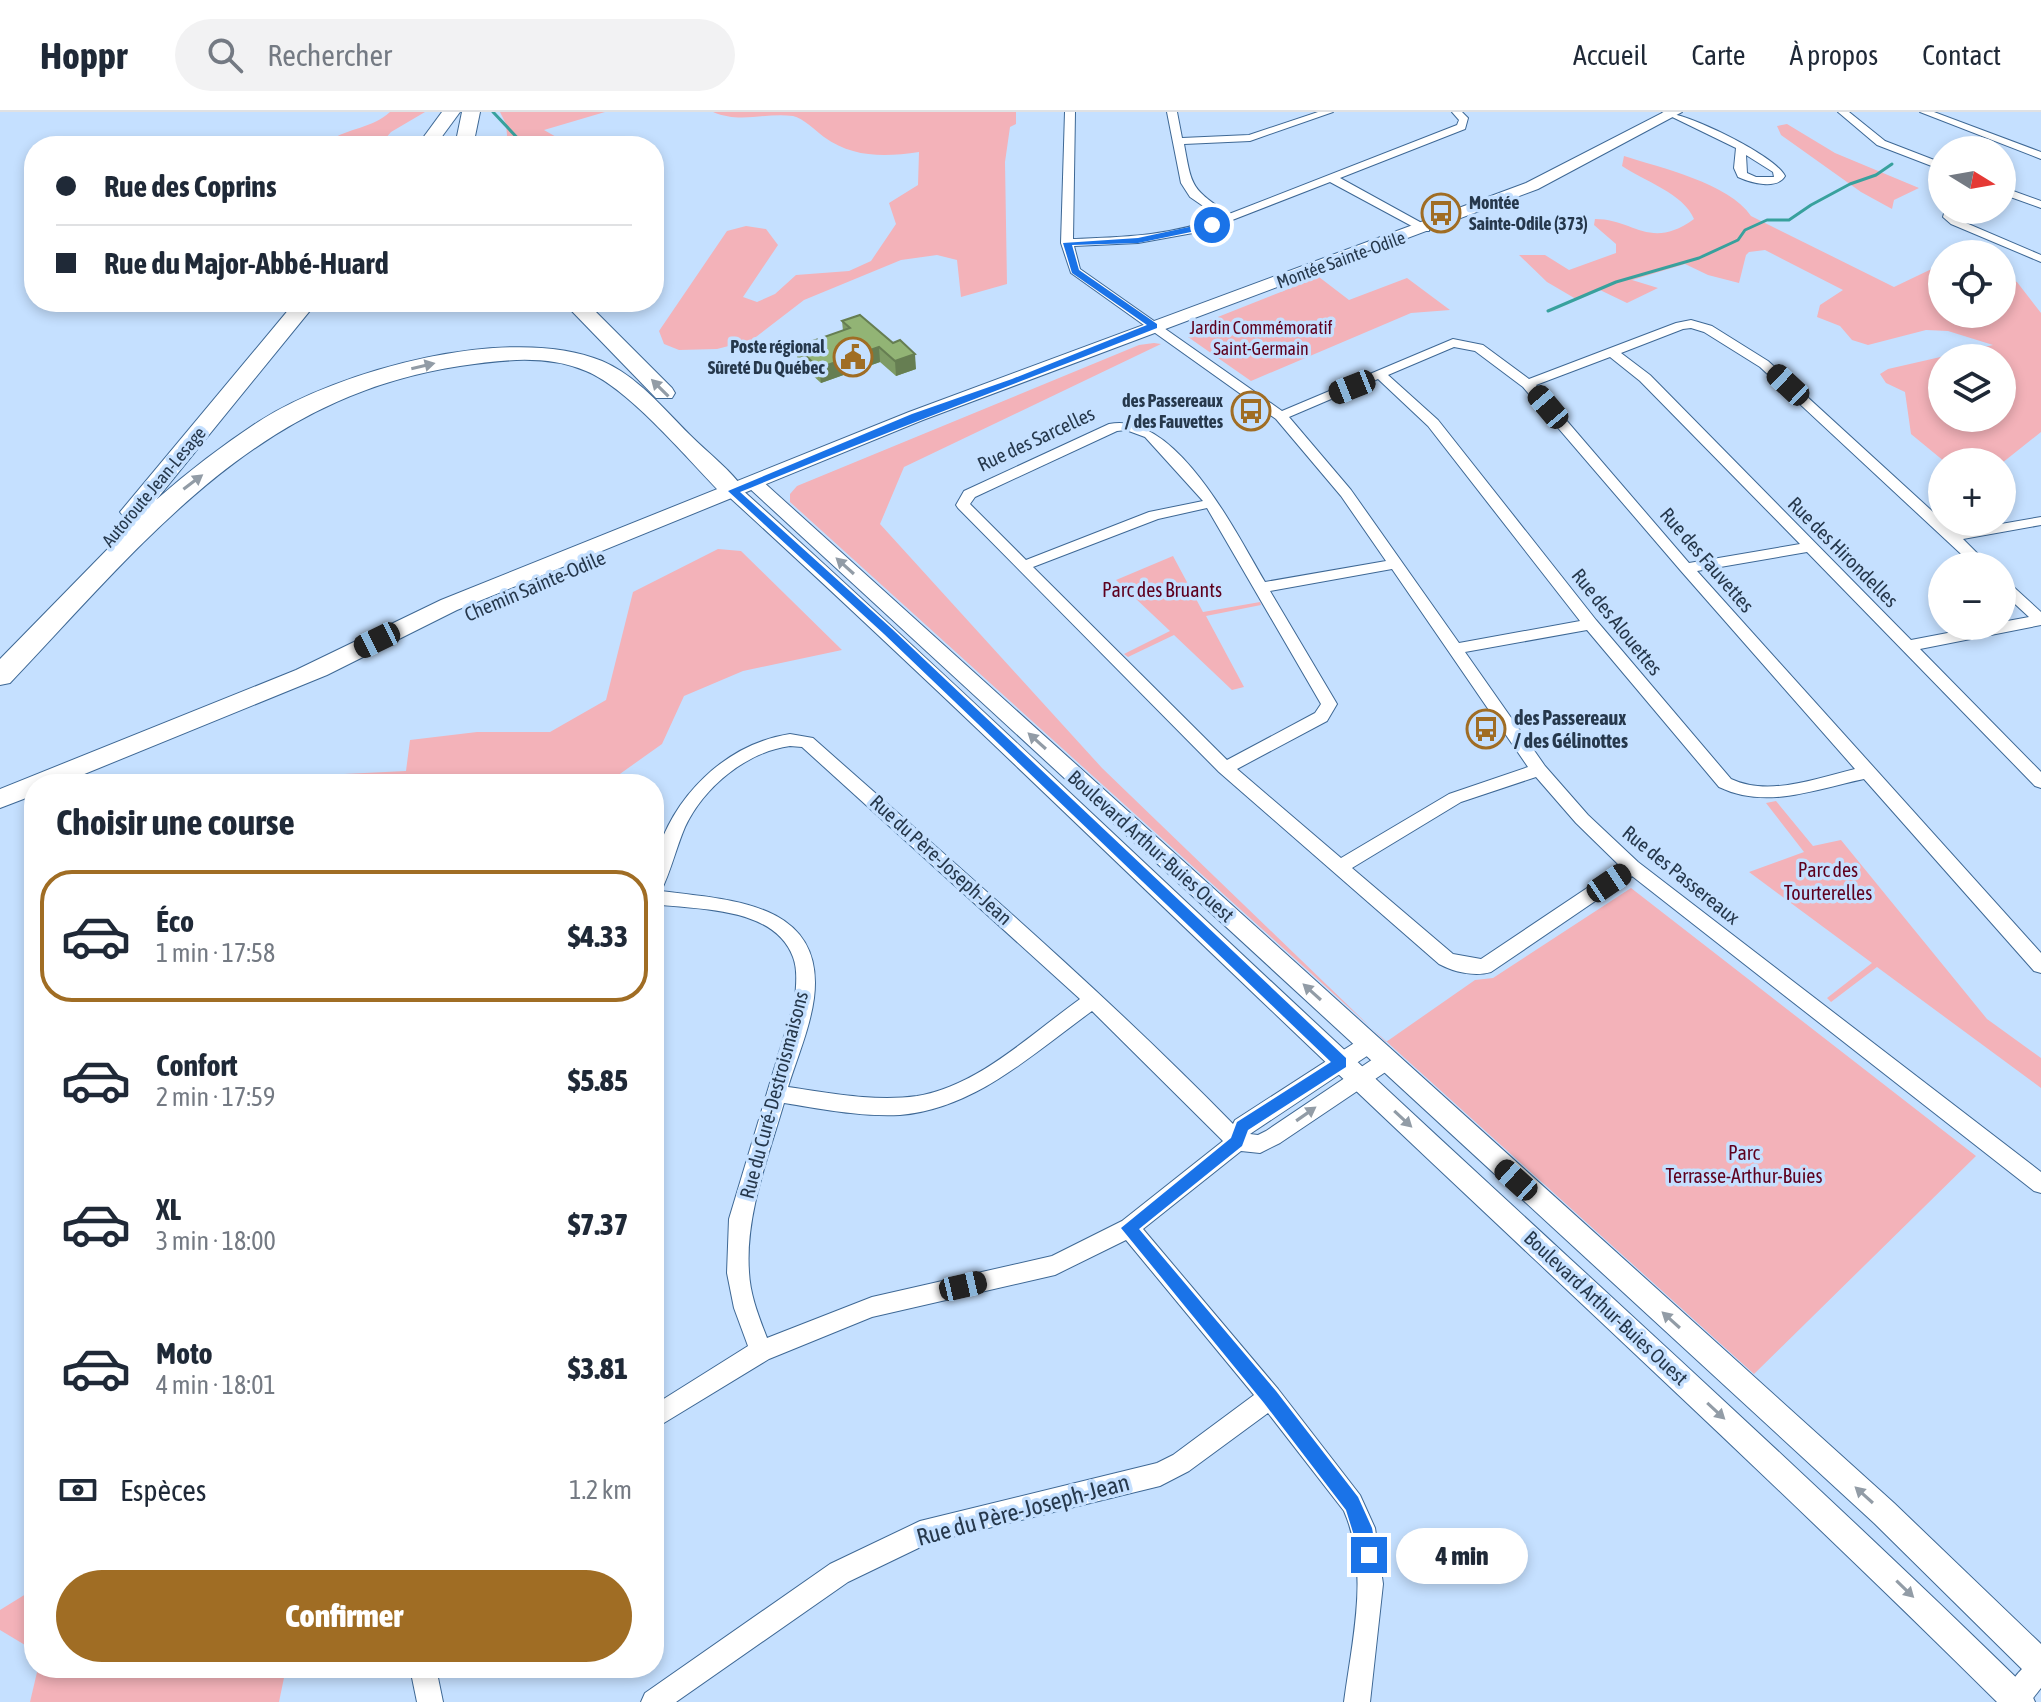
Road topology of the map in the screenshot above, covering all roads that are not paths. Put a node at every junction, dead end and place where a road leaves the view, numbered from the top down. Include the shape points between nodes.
1 (451, 112) edge
2 (471, 112) edge
3 (1070, 112) edge
4 (1172, 112) edge
5 (1328, 112) edge
6 (1457, 112) edge
7 (1925, 112) edge
8 (1671, 113) edge
9 (1843, 113) edge
10 (433, 136) edge
11 (466, 136) edge
12 (1178, 141) junction
13 (1741, 147) dead end
14 (2041, 156) edge
15 (1928, 161) edge
16 (1333, 179) junction
17 (2016, 195) edge
18 (2041, 205) edge
19 (1229, 219) junction
20 (1960, 224) edge
21 (1425, 229) junction
22 (1067, 243) junction
23 (2041, 259) edge
24 (298, 312) edge
25 (583, 312) edge
26 (1158, 329) junction
27 (1613, 353) junction
28 (1381, 375) junction
29 (1528, 384) junction
30 (1281, 416) junction
31 (749, 492) junction
32 (1213, 503) junction
33 (2041, 521) edge
34 (1951, 537) junction
35 (1810, 547) junction
36 (1968, 552) edge
37 (1394, 564) junction
38 (1023, 566) junction
39 (1686, 568) junction
40 (1263, 587) junction
41 (2016, 597) edge
42 (2041, 620) edge
43 (1591, 624) junction
44 (1908, 646) junction
45 (1455, 649) junction
46 (0, 674) edge
47 (1225, 768) junction
48 (1539, 770) junction
49 (1868, 772) junction
50 (60, 774) edge
51 (2041, 782) edge
52 (664, 863) edge
53 (1341, 866) junction
54 (1632, 867) junction
55 (664, 899) edge
56 (2041, 966) edge
57 (1092, 1001) junction
58 (1378, 1053) junction
59 (1350, 1070) junction
60 (777, 1094) junction
61 (1237, 1142) junction
62 (2041, 1184) edge
63 (1129, 1228) junction
64 (761, 1351) junction
65 (1270, 1397) junction
66 (664, 1412) edge
67 (2041, 1667) edge
68 (425, 1678) edge
69 (2016, 1701) edge
70 (430, 1702) edge
71 (654, 1702) edge
72 (1357, 1702) edge

1 - 10 highway
2 - 11 highway
3 - 22 street
4 - 12 street
5 - 12 street via 1250,138
6 - 16 street via 1464,120 1461,127
7 - 14 street
8 - 13 street
8 - 21 main road, Montée Sainte-Odile via 1532,186
9 - 15 street via 1881,143
12 - 19 street via 1189,190
16 - 19 street
16 - 21 street
17 - 18 street
19 - 22 street via 1162,237
20 - 23 street
21 - 26 main road, Montée Sainte-Odile via 1205,306
22 - 26 street, Rue des Passereaux via 1075,271
24 - 46 highway, Autoroute Jean-Lesage
31 -> 25 highway
26 - 30 street, Rue des Passereaux
26 - 31 main road, Montée Sainte-Odile via 916,416
27 - 29 street
27 - 34 street via 1680,326 1708,329 1764,364
27 - 35 street, Rue des Hirondelles via 1645,378
28 - 29 street, Rue des Fauvettes via 1453,343 1479,348
28 - 30 street, Rue des Fauvettes
28 - 43 street, Rue des Alouettes via 1433,423
29 - 39 street, Rue des Fauvettes
30 - 37 street, Rue des Passereaux via 1346,493
46 -> 31 highway via 167,503 267,427 311,403 416,366 535,353 596,367 624,383
31 - 50 main road, Chemin Sainte-Odile via 460,618
58 -> 31 street, Boulevard Arthur-Buies Ouest
31 - 59 street, Boulevard Arthur-Buies Ouest
32 - 38 street via 1154,515
32 - 38 street, Rue des Sarcelles via 1150,434 1114,427 964,500 963,505
32 - 40 street, Rue des Sarcelles
33 - 34 street
34 - 36 street
35 - 39 street
35 - 44 street, Rue des Hirondelles
37 - 40 street
37 - 45 street, Rue des Passereaux
38 - 47 street, Rue des Sarcelles
39 - 49 street, Rue des Fauvettes
40 - 47 street, Rue des Sarcelles via 1326,696 1327,711
41 - 42 street
42 - 44 street
43 - 45 street
43 - 49 street, Rue des Alouettes via 1733,790 1762,794
44 - 51 street, Rue des Hirondelles
45 - 48 street, Rue des Passereaux
47 - 53 street, Rue des Sarcelles
48 - 53 street via 1455,798
48 - 54 street, Rue des Passereaux
49 - 56 street, Rue des Fauvettes
52 - 57 street, Rue du Père-Joseph-Jean via 686,811 716,777 760,748 780,739 797,739 816,748
53 - 54 street, Rue des Sarcelles via 1446,959 1484,967
54 - 62 street, Rue des Passereaux
55 - 60 street, Rue du Curé-Destroismaisons via 753,913 787,933 800,950 804,1000
57 - 60 street via 961,1090 934,1100 895,1106
57 - 61 street, Rue du Père-Joseph-Jean
58 - 59 street
67 -> 58 street, Boulevard Arthur-Buies Ouest via 1884,1513
59 - 61 street via 1260,1144
59 -> 69 street, Boulevard Arthur-Buies Ouest via 1862,1547
60 - 64 street, Rue du Curé-Destroismaisons via 737,1246 745,1308
61 - 63 street
63 - 64 street via 1055,1265 872,1307
63 - 65 street
64 - 66 street
65 - 71 street, Rue du Père-Joseph-Jean via 1160,1474 929,1530 839,1573
65 - 72 street via 1352,1503 1363,1528 1371,1584
67 - 69 street
68 - 70 street

